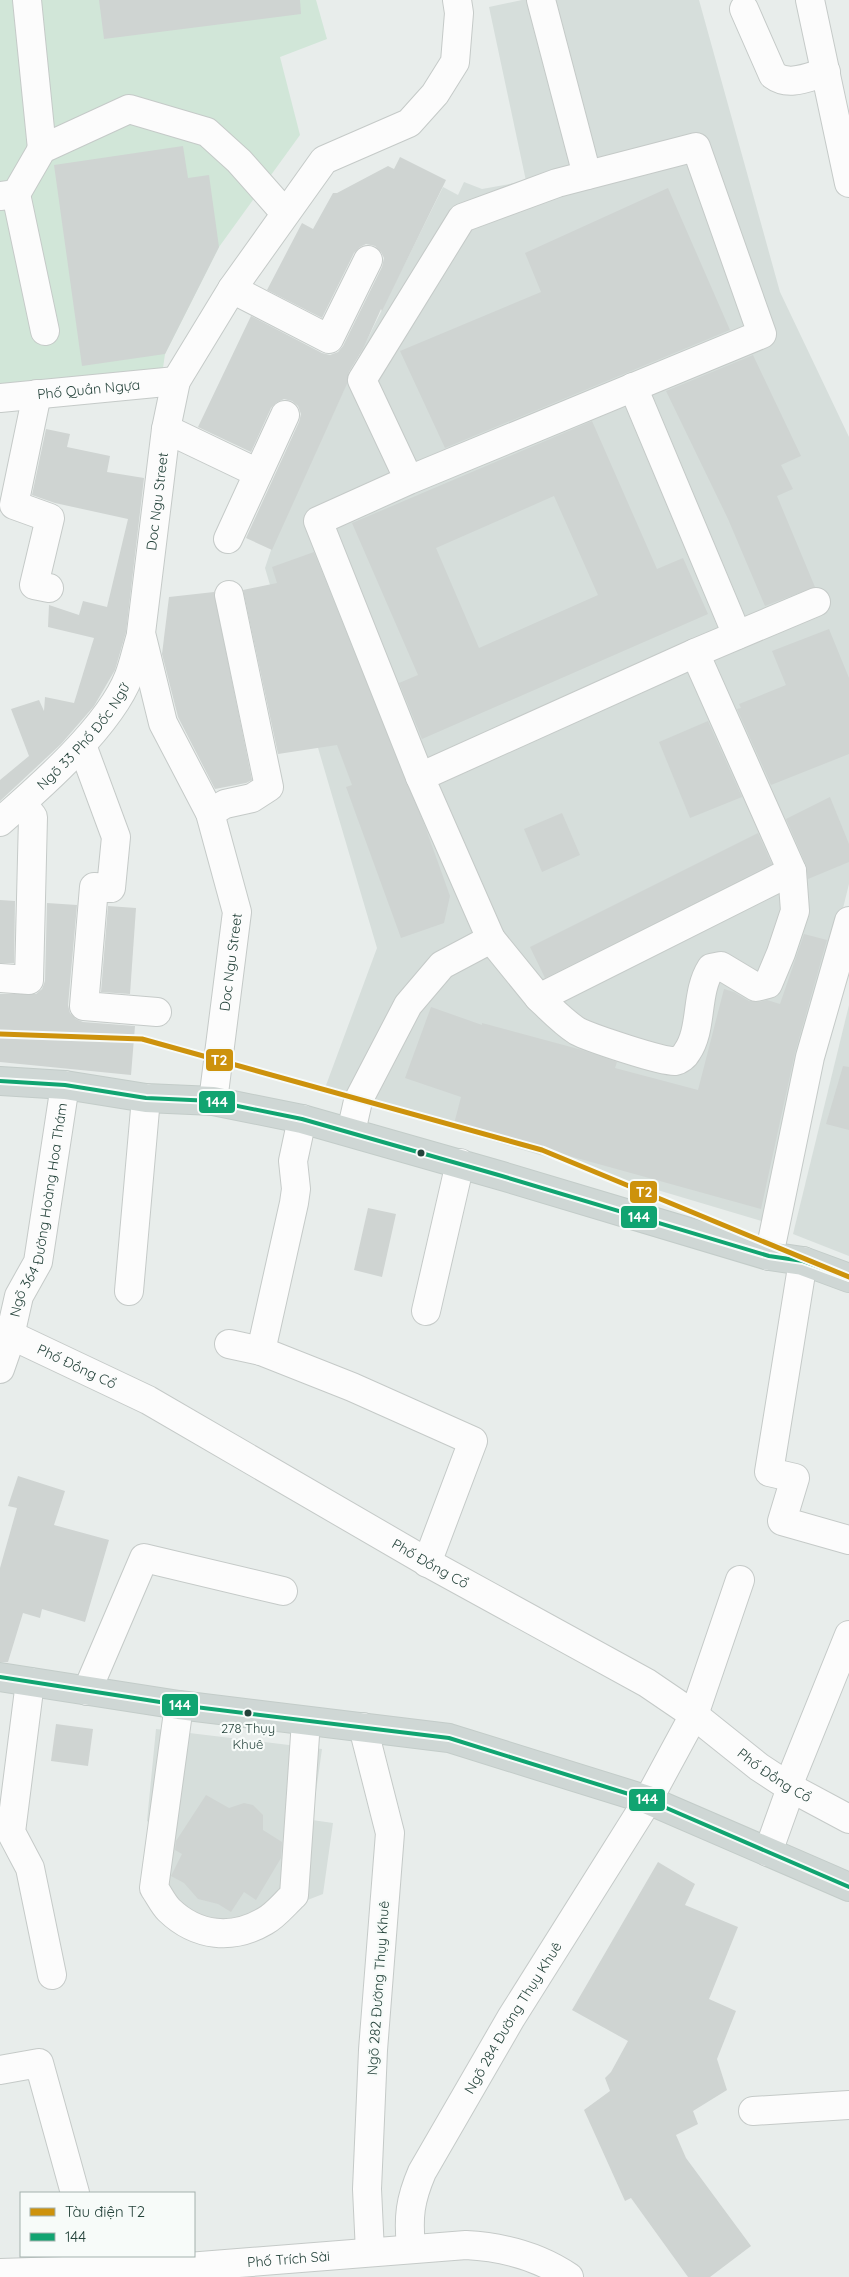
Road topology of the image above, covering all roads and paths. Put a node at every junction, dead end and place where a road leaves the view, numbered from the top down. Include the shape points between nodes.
1 (27, 0) edge
2 (457, 0) edge
3 (541, 0) edge
4 (810, 0) edge
5 (744, 9) dead end
6 (826, 72) junction
7 (42, 149) junction
8 (587, 175) junction
9 (849, 183) edge
10 (8, 195) edge
11 (285, 213) junction
12 (368, 260) dead end
13 (232, 289) junction
14 (45, 331) dead end
15 (176, 381) junction
16 (633, 387) junction
17 (37, 394) junction
18 (0, 398) edge
19 (285, 415) dead end
20 (166, 429) junction
21 (258, 472) junction
22 (408, 480) junction
23 (228, 539) dead end
24 (48, 588) dead end
25 (229, 595) dead end
26 (816, 602) dead end
27 (141, 633) junction
28 (737, 635) junction
29 (695, 653) junction
30 (82, 745) junction
31 (420, 777) junction
32 (22, 803) junction
33 (210, 813) junction
34 (0, 822) edge
35 (792, 871) junction
36 (849, 921) edge
37 (491, 939) junction
38 (0, 978) edge
39 (540, 998) junction
40 (157, 1012) dead end
41 (0, 1081) edge
42 (65, 1085) junction
43 (146, 1098) junction
44 (213, 1101) junction
45 (302, 1119) junction
46 (352, 1132) junction
47 (460, 1163) junction
48 (769, 1256) junction
49 (804, 1261) junction
50 (849, 1278) edge
51 (129, 1291) dead end
52 (426, 1311) dead end
53 (6, 1332) edge
54 (229, 1344) dead end
55 (261, 1351) junction
56 (0, 1369) edge
57 (849, 1540) edge
58 (427, 1563) junction
59 (740, 1580) dead end
60 (284, 1591) dead end
61 (849, 1635) edge
62 (0, 1677) edge
63 (30, 1682) junction
64 (87, 1691) junction
65 (179, 1705) junction
66 (694, 1715) junction
67 (306, 1721) junction
68 (363, 1727) junction
69 (789, 1787) junction
70 (648, 1800) junction
71 (849, 1819) edge
72 (768, 1852) junction
73 (849, 1887) edge
74 (52, 1975) dead end
75 (0, 2070) edge
76 (849, 2105) edge
77 (753, 2111) dead end
78 (75, 2192) edge
79 (411, 2248) junction
80 (370, 2252) junction
81 (164, 2257) edge
82 (188, 2266) junction
83 (0, 2272) edge
84 (569, 2277) edge

1 - 7 street
2 - 11 street, Doc Ngu Street via 455,62 435,94 410,123 324,160
3 - 8 street
4 - 6 street
5 - 6 street via 773,75 790,82
6 - 9 street
7 - 10 street
7 - 11 street via 129,109 207,132
8 - 16 street via 696,147 762,334
8 - 22 street via 462,218 362,380
10 - 14 street
11 - 13 street, Doc Ngu Street
12 - 13 street via 329,339
13 - 15 street, Doc Ngu Street
15 - 17 street, Phố Quần Ngựa
15 - 20 street, Doc Ngu Street
16 - 22 street
16 - 28 street
17 - 18 street, Phố Quần Ngựa
17 - 24 street via 14,505 50,518 34,585
19 - 21 street
20 - 21 street
20 - 27 street, Doc Ngu Street
21 - 23 street
22 - 31 street via 318,521
25 - 33 street via 269,787 252,798 225,804
26 - 28 street
27 - 30 street, Ngõ 33 Phố Đốc Ngữ via 129,677 114,704
27 - 33 street, Doc Ngu Street via 163,723
28 - 29 street
29 - 31 street
29 - 35 street
30 - 32 street, Ngõ 33 Phố Đốc Ngữ
30 - 40 street via 116,837 111,888 94,887 84,1006
31 - 37 street
32 - 34 street, Ngõ 33 Phố Đốc Ngữ
32 - 38 street via 32,817 30,980
33 - 44 street, Doc Ngu Street via 237,912
35 - 39 street
35 - 39 street via 795,911 768,984 756,987 721,966 711,968 705,977 692,1041 683,1057 675,1061 655,1057 579,1032
36 - 48 street via 810,1057
37 - 39 street
37 - 46 street via 442,966 408,1005 358,1101
41 - 42 main road
42 - 43 main road
42 - 53 street, Ngõ 364 Đường Hoàng Hoa Thám via 38,1262 19,1296
43 - 44 main road
43 - 51 street
44 - 45 main road
45 - 46 main road
45 - 55 street via 293,1162 294,1203
46 - 47 main road
47 - 48 main road
47 - 52 street
48 - 49 main road
49 - 50 main road
49 - 57 street via 770,1472 795,1478 782,1521
53 - 56 street, Ngõ 364 Đường Hoàng Hoa Thám
53 - 58 street, Phố Đồng Cổ via 148,1400
54 - 55 street
55 - 58 street via 473,1441
58 - 66 street, Phố Đồng Cổ via 647,1683
59 - 66 street, Ngõ 284 Đường Thụy Khuê
60 - 64 street via 144,1558
61 - 69 street
62 - 63 main road
63 - 64 main road
63 - 74 street via 11,1832 30,1868
64 - 65 main road
65 - 67 main road
65 - 67 street via 154,1888 169,1910 186,1922 219,1935 245,1931 267,1920 294,1894
66 - 69 street, Phố Đồng Cổ
66 - 70 street, Ngõ 284 Đường Thụy Khuê
67 - 68 main road
68 - 70 main road via 448,1738
68 - 80 street, Ngõ 282 Đường Thụy Khuê via 390,1833 374,2042 367,2190
69 - 71 street, Phố Đồng Cổ
69 - 72 street
70 - 72 main road
70 - 79 street, Ngõ 284 Đường Thụy Khuê via 511,2018 422,2172 413,2194 408,2221
72 - 73 main road
75 - 78 street via 39,2064
76 - 77 street
79 - 80 street, Phố Trích Sài
79 - 84 street, Phố Trích Sài via 495,2247 523,2254
80 - 82 street, Phố Trích Sài
81 - 82 street
82 - 83 street, Phố Trích Sài

